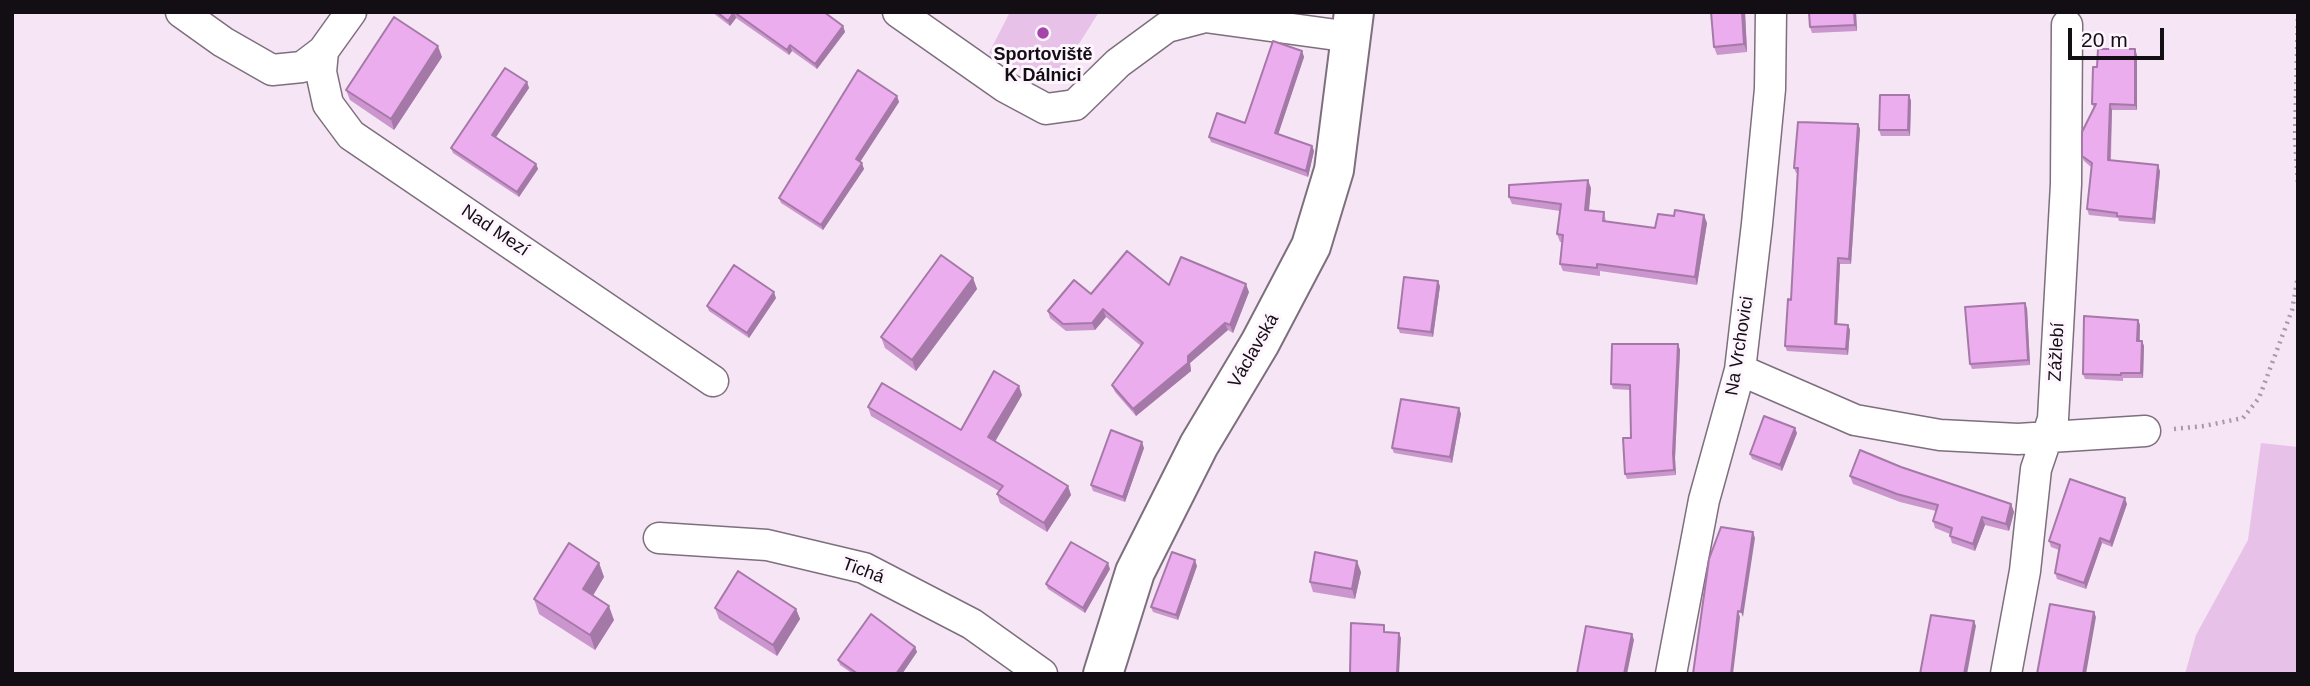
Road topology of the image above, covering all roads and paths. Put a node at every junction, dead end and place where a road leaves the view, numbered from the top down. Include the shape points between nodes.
1 (181, 12) edge
2 (351, 12) edge
3 (898, 12) edge
4 (1771, 12) edge
5 (2298, 12) edge
6 (1352, 25) edge
7 (2067, 25) dead end
8 (324, 51) junction
9 (2298, 184) edge
10 (2298, 276) edge
11 (1740, 370) junction
12 (713, 381) dead end
13 (2145, 431) joint
14 (2046, 439) junction
15 (659, 538) dead end
16 (1042, 674) edge
17 (1103, 674) edge
18 (1671, 674) edge
19 (2006, 674) edge

1 - 8 street via 272,70 302,67
2 - 8 street
3 - 6 street via 1005,87 1046,109 1075,105 1118,63 1167,27 1205,17
4 - 11 street, Na Vrchovici via 1770,89
5 - 9 path
6 - 17 street, Václavská via 1334,170 1311,246 1199,445 1135,572
7 - 14 street, Zážlebí via 2066,184 2053,419
8 - 12 street, Nad Mezí via 321,72 328,104 351,135
10 - 13 path via 2292,310 2259,398 2244,418
11 - 14 street via 1854,420 1940,435
11 - 18 street, Na Vrchovici via 1704,500
13 - 14 street
14 - 19 street, Zážlebí via 2036,469 2025,570
15 - 16 street, Tichá via 767,545 864,568 972,624

